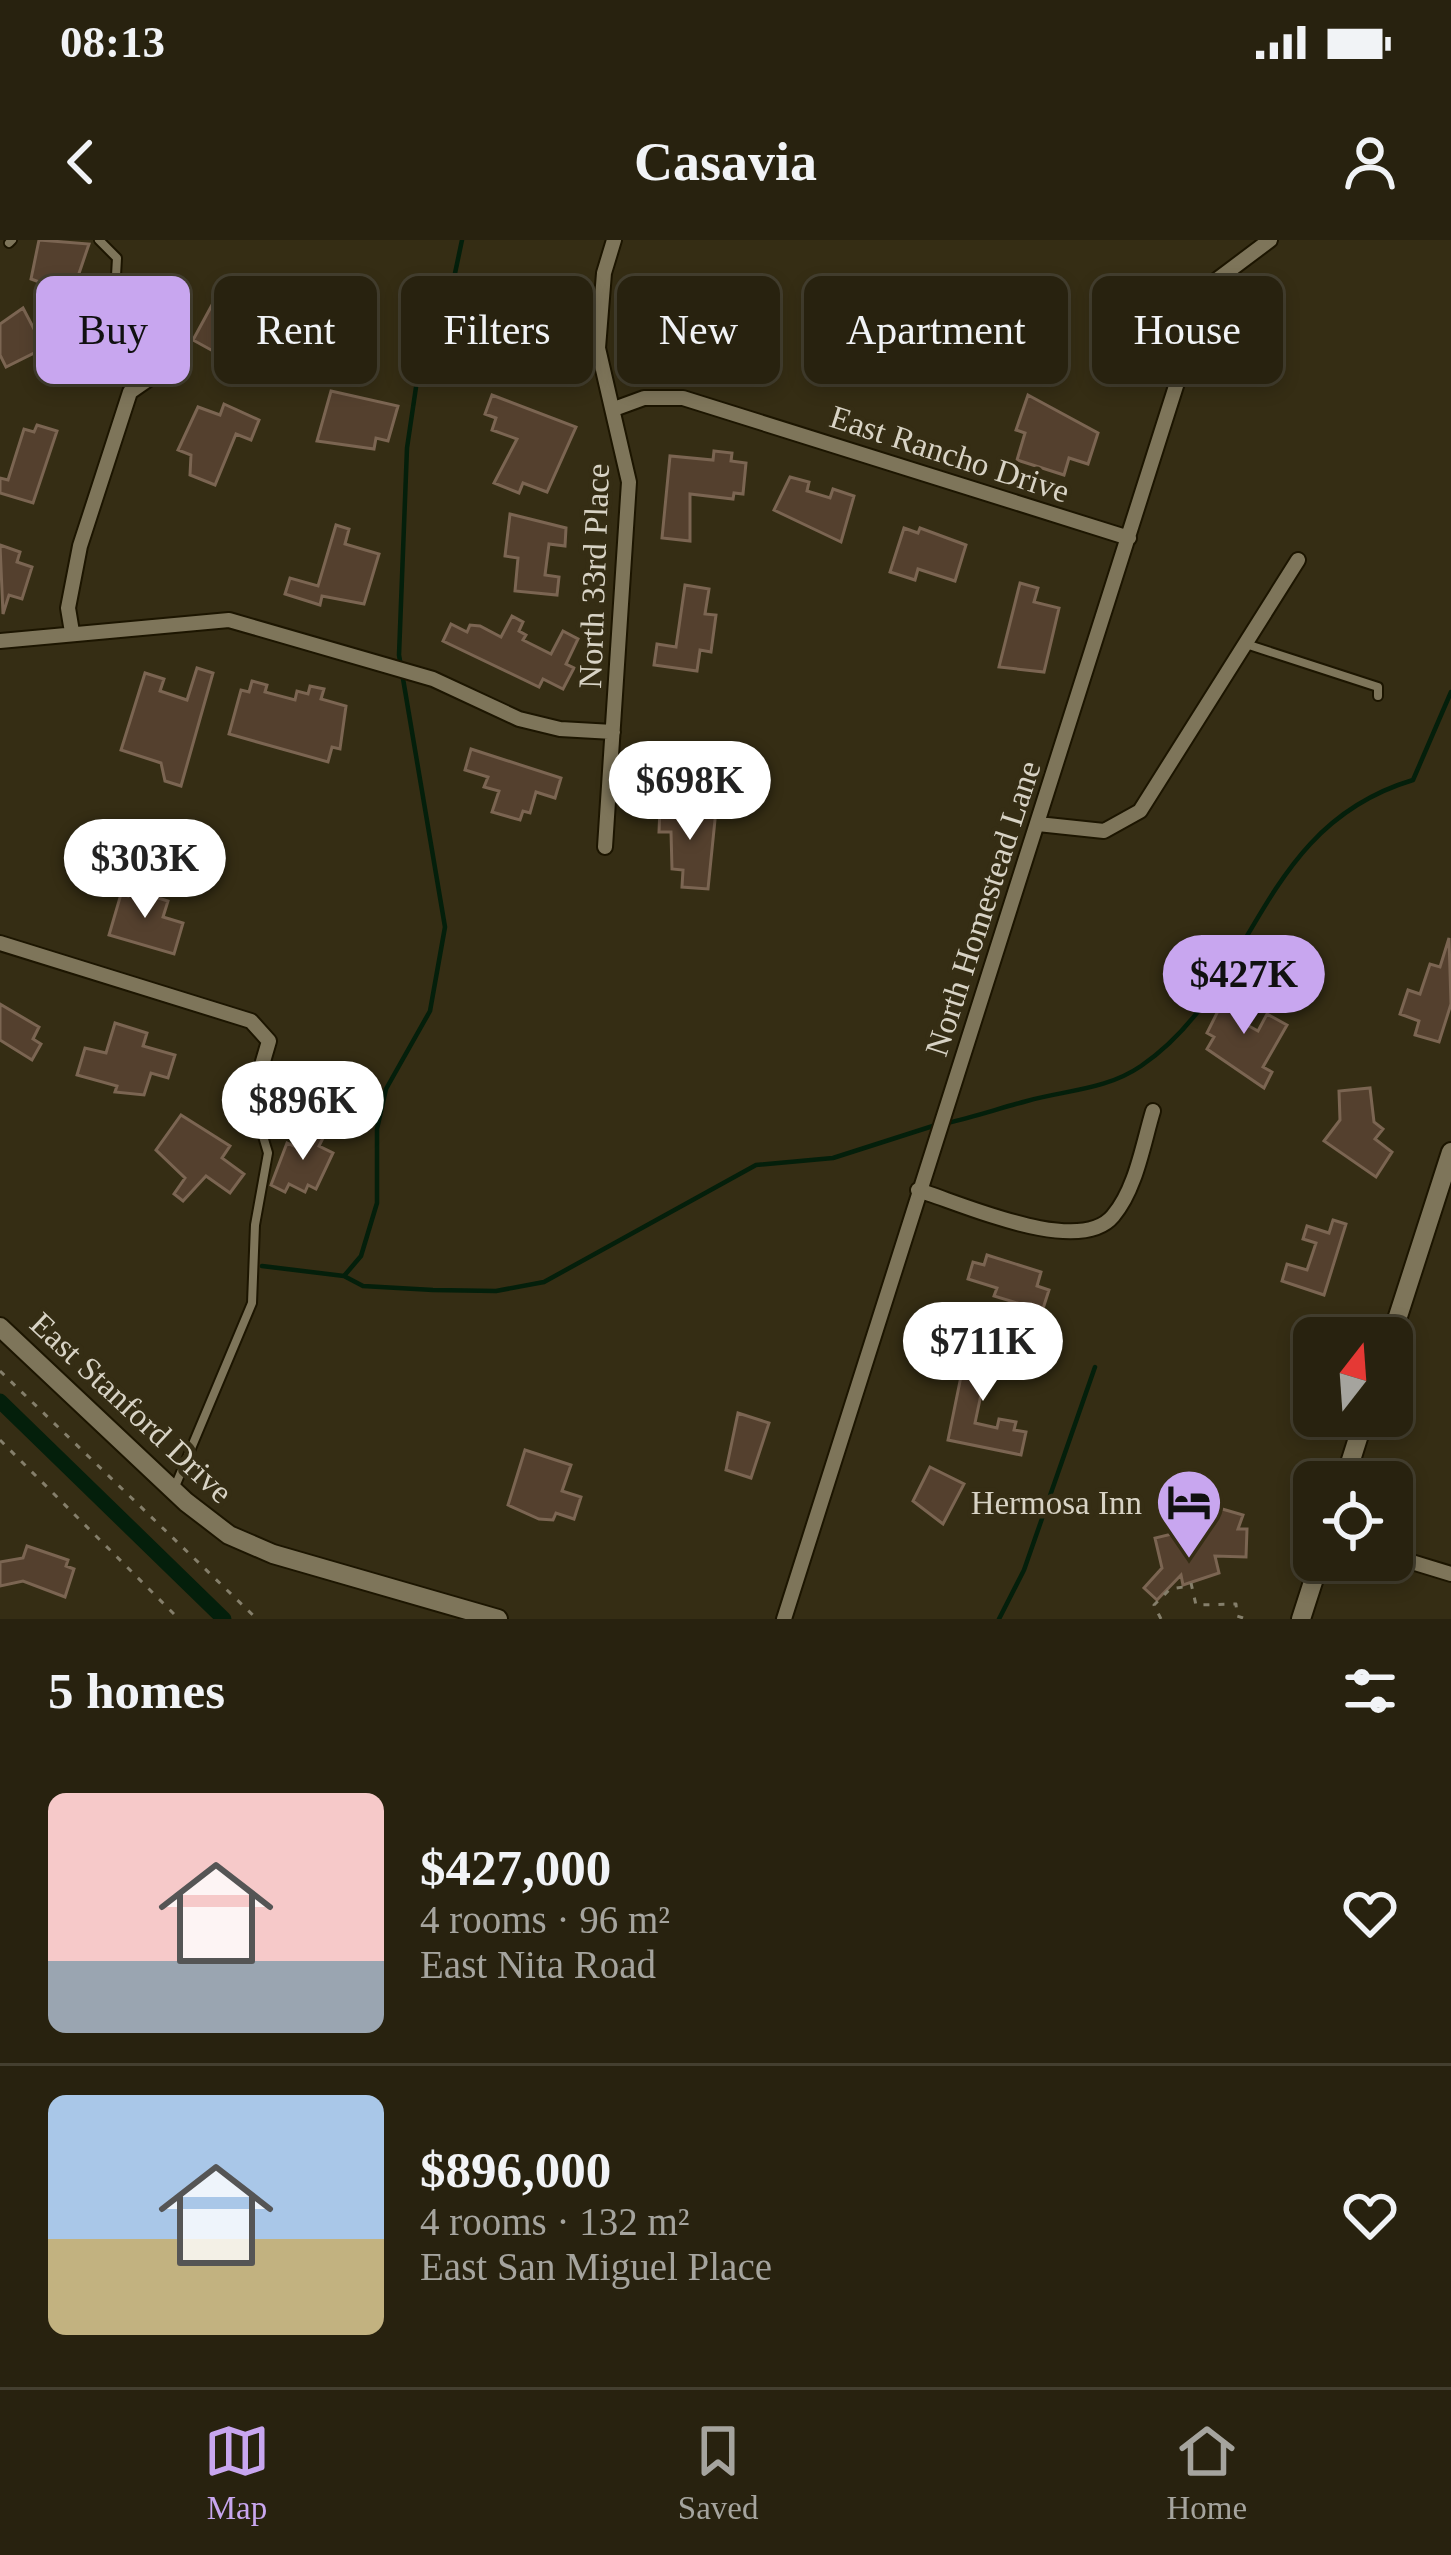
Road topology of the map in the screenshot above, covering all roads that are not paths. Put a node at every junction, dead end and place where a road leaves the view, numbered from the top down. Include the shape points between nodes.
1 (99, 240) edge
2 (614, 240) edge
3 (1270, 240) edge
4 (116, 276) edge
5 (142, 384) edge
6 (614, 409) junction
7 (1129, 538) junction
8 (1298, 560) dead end
9 (72, 632) junction
10 (0, 641) edge
11 (1249, 645) junction
12 (1378, 696) dead end
13 (613, 732) junction
14 (1038, 824) junction
15 (604, 847) dead end
16 (0, 943) edge
17 (252, 1099) joint
18 (1153, 1111) dead end
19 (1451, 1152) edge
20 (918, 1190) junction
21 (1398, 1317) edge
22 (0, 1327) edge
23 (174, 1490) junction
24 (1413, 1562) edge
25 (1451, 1574) edge
26 (1313, 1581) edge
27 (498, 1619) edge
28 (784, 1619) edge
29 (1301, 1619) edge

1 - 4 lane via 117,258
2 - 6 street, North 33rd Place via 598,348
3 - 7 street, North Homestead Lane via 1210,285 1202,301
5 - 9 street via 130,392 86,525 71,580
6 - 7 street, East Rancho Drive via 644,398 683,398
6 - 13 street, North 33rd Place via 628,482
7 - 14 street, North Homestead Lane
8 - 11 street
9 - 10 street
9 - 13 street via 229,620 402,670 519,719
11 - 12 lane via 1378,687
11 - 14 street via 1140,811 1104,831
13 - 15 street, North 33rd Place
14 - 20 street, North Homestead Lane
16 - 17 street via 251,1021 269,1041
17 - 23 lane via 268,1153 252,1303
18 - 20 street via 1116,1213 1085,1234
19 - 21 street
20 - 28 street, North Homestead Lane
22 - 23 street, East Stanford Drive
23 - 27 street, East Stanford Drive via 229,1534 273,1554
24 - 25 street
26 - 29 street

